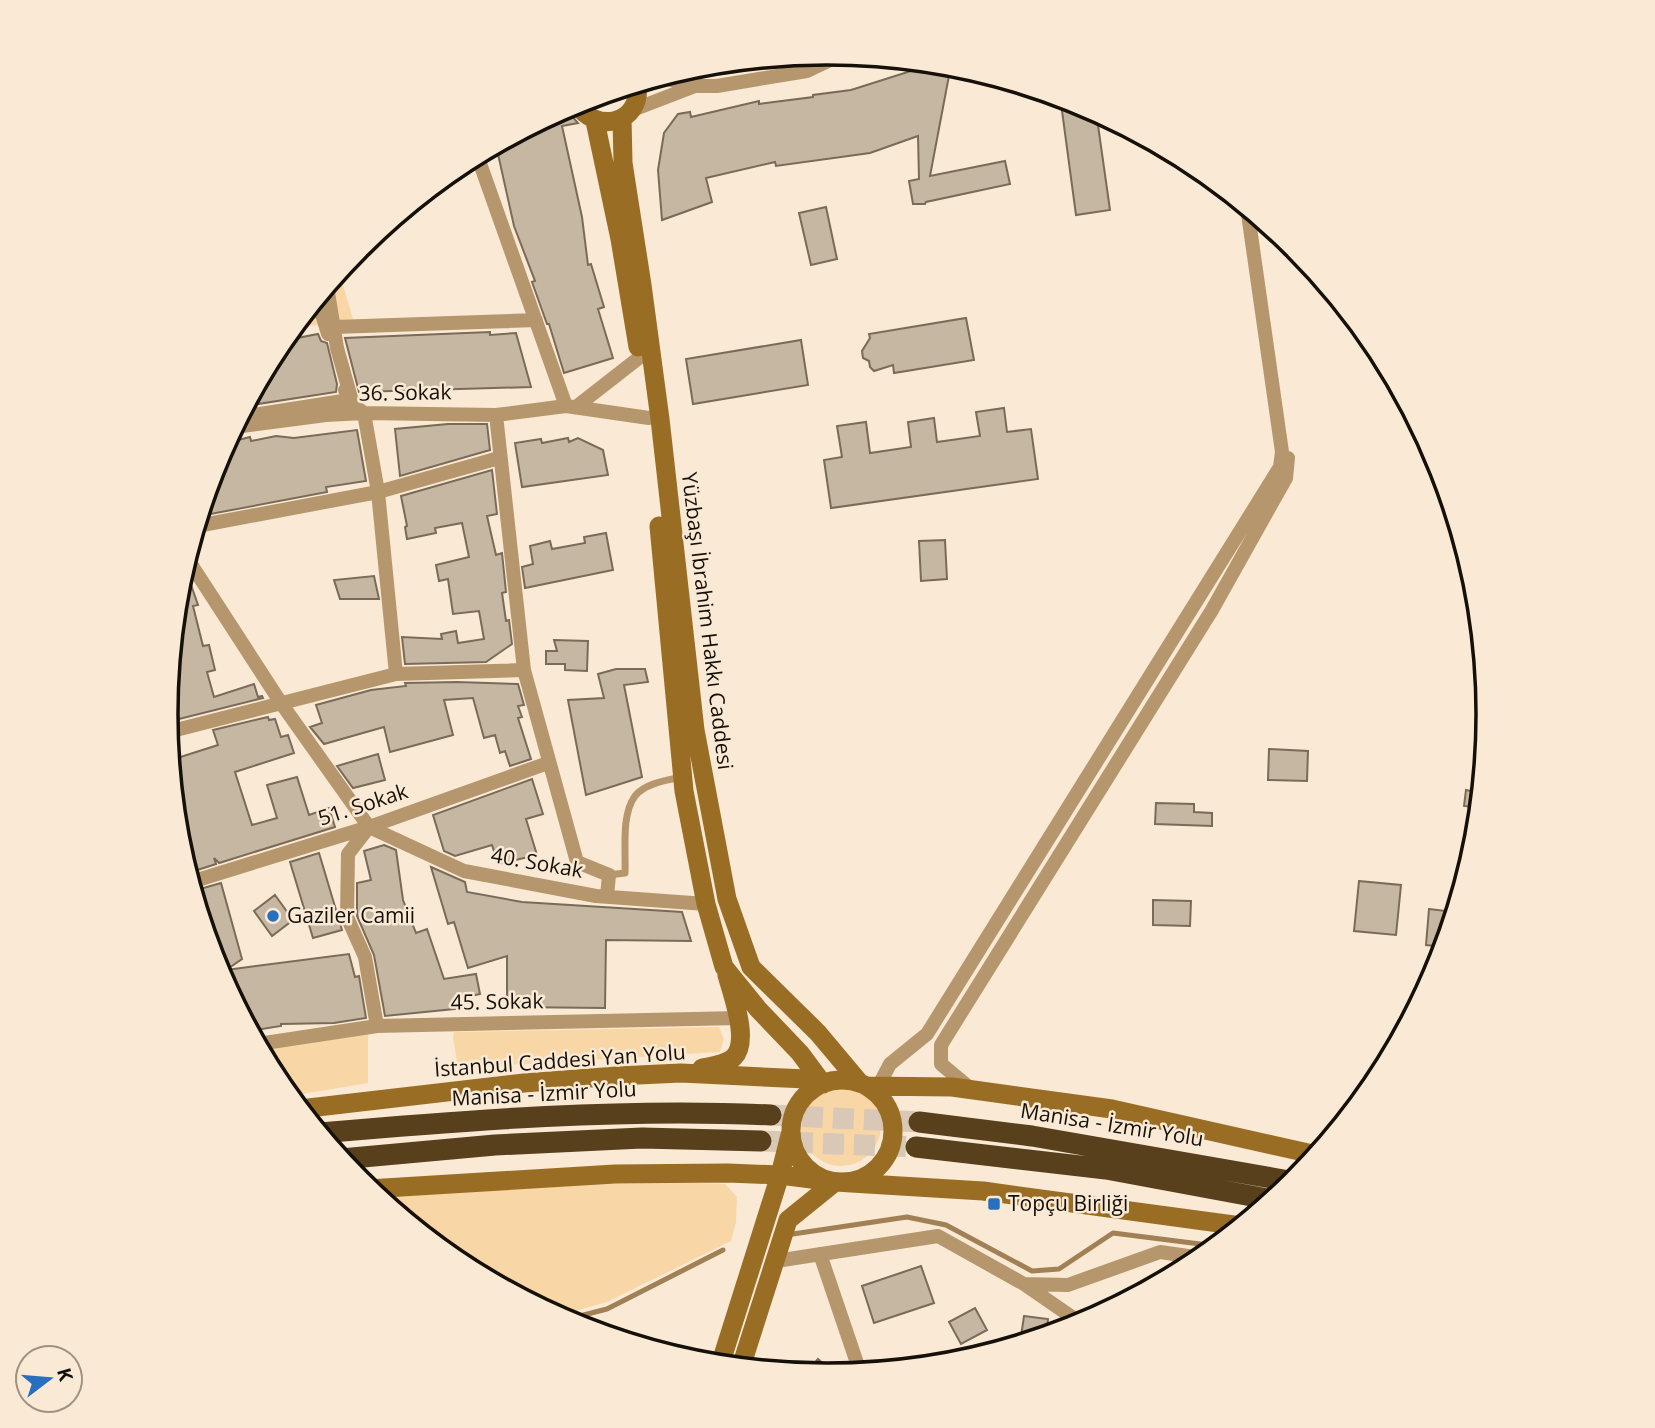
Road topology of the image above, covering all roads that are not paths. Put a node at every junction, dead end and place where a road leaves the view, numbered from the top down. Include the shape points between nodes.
1 (819, 65) edge
2 (804, 66) edge
3 (807, 71) junction
4 (679, 82) edge
5 (695, 86) junction
6 (636, 94) edge
7 (583, 112) edge
8 (626, 115) junction
9 (596, 121) junction
10 (481, 166) edge
11 (1249, 220) edge
12 (1258, 228) edge
13 (329, 298) edge
14 (320, 309) edge
15 (536, 320) junction
16 (334, 327) junction
17 (640, 358) junction
18 (571, 407) junction
19 (364, 413) junction
20 (251, 415) edge
21 (496, 415) junction
22 (649, 418) junction
23 (246, 425) edge
24 (499, 458) junction
25 (377, 492) junction
26 (207, 524) edge
27 (195, 570) edge
28 (524, 670) junction
29 (396, 674) junction
30 (281, 703) junction
31 (179, 729) edge
32 (548, 763) junction
33 (683, 777) junction
34 (369, 827) junction
35 (609, 875) junction
36 (199, 879) edge
37 (607, 896) junction
38 (706, 904) junction
39 (724, 967) junction
40 (739, 1018) junction
41 (377, 1026) junction
42 (267, 1043) edge
43 (681, 1073) junction
44 (823, 1084) junction
45 (869, 1085) junction
46 (972, 1090) junction
47 (312, 1109) edge
48 (771, 1115) tunnel mouth
49 (919, 1122) tunnel mouth
50 (791, 1130) junction
51 (331, 1132) edge
52 (761, 1141) tunnel mouth
53 (916, 1147) tunnel mouth
54 (1306, 1153) edge
55 (354, 1158) edge
56 (780, 1175) junction
57 (1280, 1179) edge
58 (835, 1182) junction
59 (384, 1188) edge
60 (1261, 1198) edge
61 (1229, 1224) edge
62 (820, 1254) junction
63 (1185, 1256) edge
64 (776, 1261) junction
65 (1024, 1284) junction
66 (1070, 1316) edge
67 (723, 1355) edge
68 (744, 1358) edge
69 (857, 1362) edge

1 - 3 street
2 - 3 street
3 - 5 street
4 - 5 street
5 - 8 street
6 - 8 main road, Yüzbaşı İbrahim Hakkı Caddesi
7 - 9 main road
8 - 9 main road via 614,121
8 - 45 main road, Yüzbaşı İbrahim Hakkı Caddesi via 623,163 660,419 695,730 727,899 751,967
9 - 17 main road, Yüzbaşı İbrahim Hakkı Caddesi
10 - 15 street
11 - 45 street via 1282,452 1280,467 927,1034
12 - 46 street via 1288,453 1286,478 1212,610 941,1045 941,1064
13 - 16 street
14 - 20 street via 349,400
15 - 16 street
15 - 18 street
16 - 19 street via 353,405
17 - 18 street
17 - 22 main road, Yüzbaşı İbrahim Hakkı Caddesi
18 - 21 street, 36. Sokak
18 - 22 street, 36. Sokak
19 - 21 street, 36. Sokak
19 - 23 street, 36. Sokak
19 - 25 street
21 - 24 street
22 - 33 main road, Yüzbaşı İbrahim Hakkı Caddesi
24 - 25 street
24 - 28 street
25 - 26 street
25 - 29 street
27 - 30 street
28 - 29 street
28 - 32 street
29 - 30 street
30 - 31 street
30 - 34 street
32 - 34 street, 51. Sokak
32 - 35 street via 577,862
33 - 35 lane via 636,794 627,813 625,873
33 - 38 main road, Yüzbaşı İbrahim Hakkı Caddesi
34 - 36 street, 51. Sokak
34 - 37 street, 40. Sokak via 464,872
34 - 41 street via 348,854 347,917 365,957
35 - 37 street
37 - 38 street, 40. Sokak
38 - 39 main road, Yüzbaşı İbrahim Hakkı Caddesi
39 - 40 main road
39 - 44 main road, Yüzbaşı İbrahim Hakkı Caddesi
40 - 41 street, 45. Sokak
40 - 43 main road via 741,1046 736,1056
41 - 42 street, 45. Sokak
43 - 44 main road, İstanbul Caddesi Yan Yolu via 806,1079
43 - 47 main road, İstanbul Caddesi Yan Yolu via 524,1083
44 - 45 main road via 843,1080
44 - 50 main road via 801,1100
45 - 46 main road
45 - 58 main road via 892,1119 889,1152 867,1176
46 - 54 main road via 1112,1109
48 - 51 highway, Manisa - İzmir Yolu via 614,1114
49 - 57 highway, Manisa - İzmir Yolu via 1081,1144
50 - 56 main road
50 - 58 main road via 803,1165 817,1177
52 - 55 highway via 629,1139
53 - 60 highway via 1106,1169
56 - 58 main road
56 - 59 main road via 615,1174
56 - 67 main road
58 - 61 main road via 983,1191
58 - 64 main road via 788,1220
62 - 64 street
62 - 65 street via 938,1236
62 - 69 street
63 - 65 street via 1160,1252 1068,1285
64 - 68 main road
65 - 66 street

